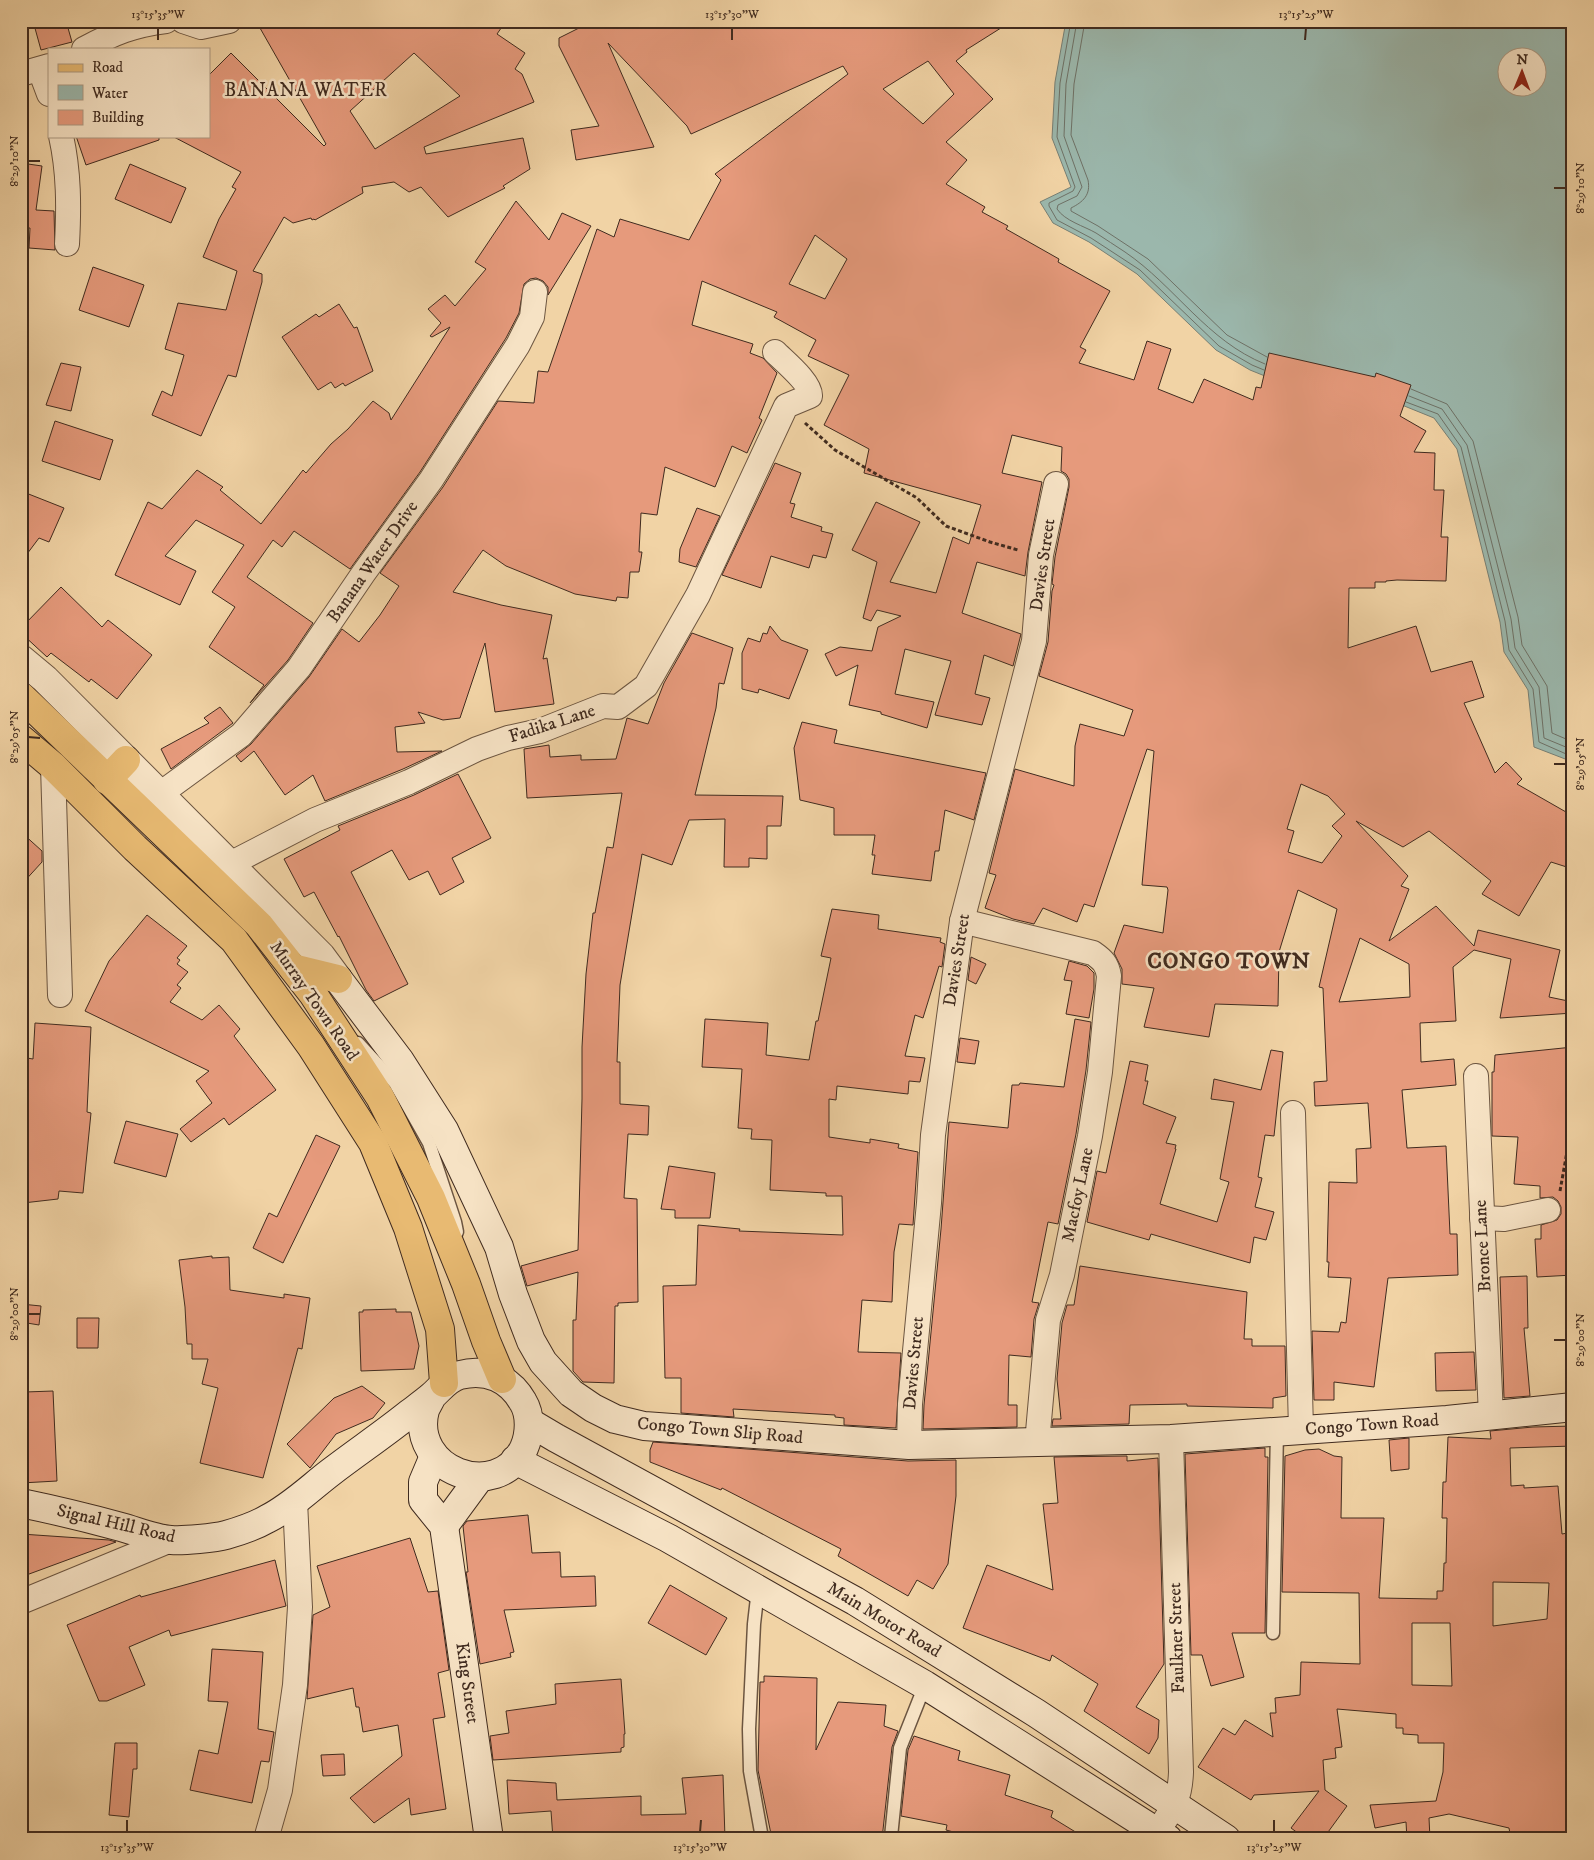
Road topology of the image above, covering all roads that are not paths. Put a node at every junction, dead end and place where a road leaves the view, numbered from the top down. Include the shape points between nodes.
1 (166, 21) edge
2 (183, 21) edge
3 (229, 21) edge
4 (86, 48) edge
5 (37, 70) edge
6 (48, 92) edge
7 (61, 138) edge
8 (67, 244) dead end
9 (535, 292) dead end
10 (775, 352) dead end
11 (1056, 484) dead end
12 (21, 659) edge
13 (21, 696) edge
14 (21, 739) edge
15 (126, 760) junction
16 (53, 766) junction
17 (107, 780) junction
18 (160, 794) junction
19 (230, 864) junction
20 (962, 921) junction
21 (293, 968) junction
22 (338, 979) junction
23 (60, 995) dead end
24 (1476, 1076) dead end
25 (1293, 1113) dead end
26 (1548, 1210) road end
27 (1482, 1218) junction
28 (502, 1379) junction
29 (438, 1389) junction
30 (1573, 1407) edge
31 (1491, 1416) junction
32 (529, 1422) junction
33 (388, 1430) junction
34 (1289, 1431) junction
35 (1171, 1439) junction
36 (1037, 1443) junction
37 (909, 1445) junction
38 (430, 1448) junction
39 (515, 1460) junction
40 (480, 1477) junction
41 (295, 1501) junction
42 (21, 1503) edge
43 (444, 1526) junction
44 (171, 1540) junction
45 (758, 1589) junction
46 (21, 1602) edge
47 (1273, 1633) dead end
48 (925, 1685) junction
49 (1175, 1805) junction
50 (1163, 1835) edge
51 (762, 1838) edge
52 (891, 1838) dead end
53 (266, 1839) edge
54 (489, 1839) edge
55 (1226, 1839) edge

1 - 4 street via 143,24
2 - 3 street via 201,27
5 - 6 street
7 - 8 street via 68,178
9 - 18 street, Banana Water Drive via 532,317 514,352 431,480 299,668 240,735
10 - 19 street, Fadika Lane via 810,390 810,396 786,406 698,595 646,686 618,707 603,706 540,731 477,749 409,782 316,820
11 - 20 street, Davies Street via 1041,555 1034,641
12 - 15 main road, Congo Town Slip Road
13 - 17 main road, Murray Town Road
14 - 16 main road, Murray Town Road
15 - 17 main road
15 - 18 main road, Congo Town Slip Road
16 - 23 street
16 - 29 main road, Murray Town Road via 234,940 311,1046 374,1143 408,1228 440,1329
17 - 21 main road, Murray Town Road via 259,925
18 - 19 main road, Congo Town Slip Road
19 - 22 main road, Congo Town Slip Road via 321,956
20 - 36 street, Macfoy Lane via 1093,953 1108,966 1100,1072 1062,1275 1048,1320
20 - 37 street, Davies Street via 933,1135
21 - 22 main road
21 - 28 main road, Murray Town Road via 380,1097 431,1198
22 - 37 main road, Congo Town Slip Road via 400,1061 444,1130 499,1247 531,1341 543,1362 572,1393 615,1419 644,1426
24 - 27 street, Bronce Lane
25 - 34 street
26 - 27 street via 1504,1219
27 - 31 street, Bronce Lane
28 - 29 main road via 488,1373 473,1372 458,1375
28 - 32 main road via 516,1390 525,1405
29 - 33 main road, Signal Hill Road
29 - 38 main road via 425,1410 424,1425
30 - 31 main road, Congo Town Road
31 - 34 main road, Congo Town Road
32 - 39 main road via 528,1435
32 - 49 main road, Main Motor Road via 855,1601 1036,1713
33 - 38 main road
33 - 41 main road, Signal Hill Road
34 - 35 main road, Congo Town Road
34 - 47 lane
35 - 36 main road, Congo Town Slip Road
35 - 49 street, Faulkner Street via 1181,1772
36 - 37 main road, Congo Town Slip Road
38 - 40 main road via 447,1468 462,1475
38 - 43 main road via 423,1500
39 - 40 main road via 493,1474
39 - 45 main road, Main Motor Road via 668,1538
40 - 43 main road
41 - 44 main road, Signal Hill Road via 267,1520 225,1535
41 - 53 street via 300,1607 295,1685 280,1790
42 - 44 main road, Signal Hill Road
43 - 54 main road, King Street
44 - 46 street
45 - 48 main road, Main Motor Road
45 - 51 lane via 749,1737 750,1771
48 - 50 main road, Main Motor Road
48 - 52 lane via 900,1748
49 - 50 street, Faulkner Street
49 - 55 main road, Main Motor Road

